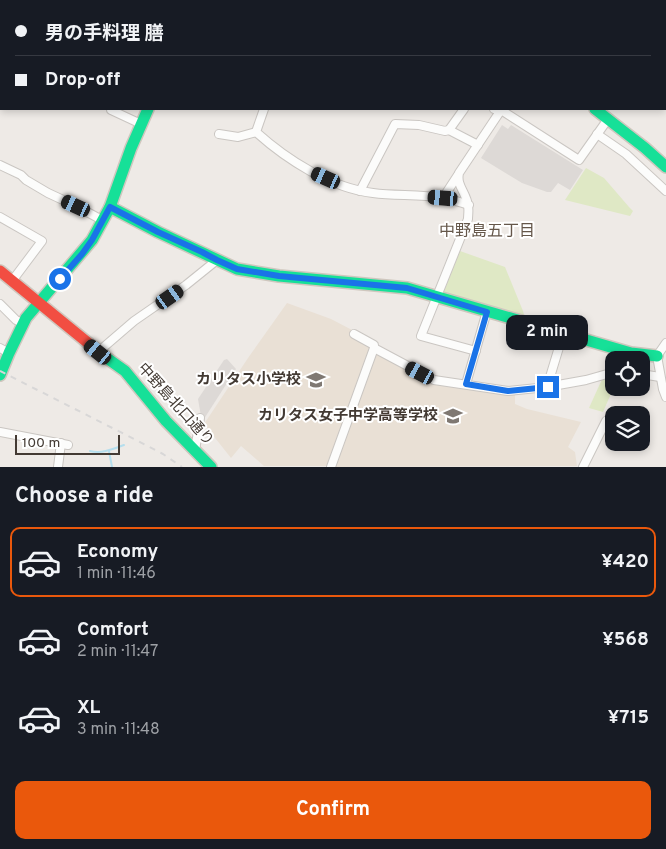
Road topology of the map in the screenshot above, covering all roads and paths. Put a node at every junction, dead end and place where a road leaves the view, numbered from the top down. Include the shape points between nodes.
1 (111, 110) edge
2 (148, 110) edge
3 (264, 110) edge
4 (463, 110) edge
5 (497, 110) edge
6 (500, 110) edge
7 (596, 110) edge
8 (608, 119) junction
9 (141, 124) junction
10 (449, 130) junction
11 (256, 132) junction
12 (219, 134) dead end
13 (596, 134) junction
14 (478, 145) junction
15 (0, 165) edge
16 (666, 167) edge
17 (459, 173) junction
18 (360, 190) junction
19 (666, 191) edge
20 (443, 198) junction
21 (468, 205) junction
22 (110, 207) junction
23 (0, 217) edge
24 (102, 220) junction
25 (217, 260) junction
26 (0, 271) edge
27 (12, 281) junction
28 (437, 296) junction
29 (38, 303) junction
30 (0, 304) edge
31 (487, 312) junction
32 (22, 323) junction
33 (354, 334) dead end
34 (563, 334) junction
35 (666, 343) edge
36 (374, 348) junction
37 (476, 350) junction
38 (4, 351) edge
39 (98, 352) junction
40 (657, 356) junction
41 (0, 375) edge
42 (605, 375) edge
43 (650, 375) edge
44 (660, 376) junction
45 (466, 384) junction
46 (548, 387) junction
47 (666, 397) edge
48 (200, 418) dead end
49 (605, 423) edge
50 (0, 432) edge
51 (195, 451) junction
52 (58, 466) edge
53 (211, 466) edge
54 (330, 466) edge
55 (583, 466) edge
56 (593, 466) edge

1 - 9 street
2 - 9 street
3 - 11 street
4 - 10 street
5 - 14 street
6 - 13 street via 579,160
7 - 8 street
8 - 13 street
8 - 16 street
9 - 22 street
10 - 14 street
10 - 18 street via 395,124
11 - 12 street via 238,137
11 - 18 street via 313,173
13 - 19 street via 626,154
14 - 17 street
15 - 24 street
17 - 20 street
17 - 21 street via 458,184
18 - 20 street
20 - 21 street
21 - 28 street via 468,219
22 - 24 street
22 - 25 street
23 - 27 street via 42,242
24 - 29 street via 82,254
25 - 28 street via 237,269 279,276 407,288
25 - 39 street via 186,286 134,321
26 - 27 street, 中野島北口通り
27 - 29 street, 中野島北口通り
28 - 31 street
28 - 37 street via 422,336
29 - 32 street
29 - 39 street, 中野島北口通り
30 - 32 street
31 - 34 street
31 - 37 street
32 - 38 street
33 - 36 street via 374,344
34 - 40 street via 631,353
34 - 46 street
35 - 40 street
36 - 45 street via 434,380
36 - 54 street
37 - 45 street
38 - 41 street
39 - 51 street, 中野島北口通り via 125,371
40 - 44 street
42 - 46 street
43 - 44 street
44 - 47 street
45 - 46 street via 508,391
48 - 51 street
49 - 55 street
50 - 52 street via 64,444
51 - 53 street, 中野島北口通り
55 - 56 street

